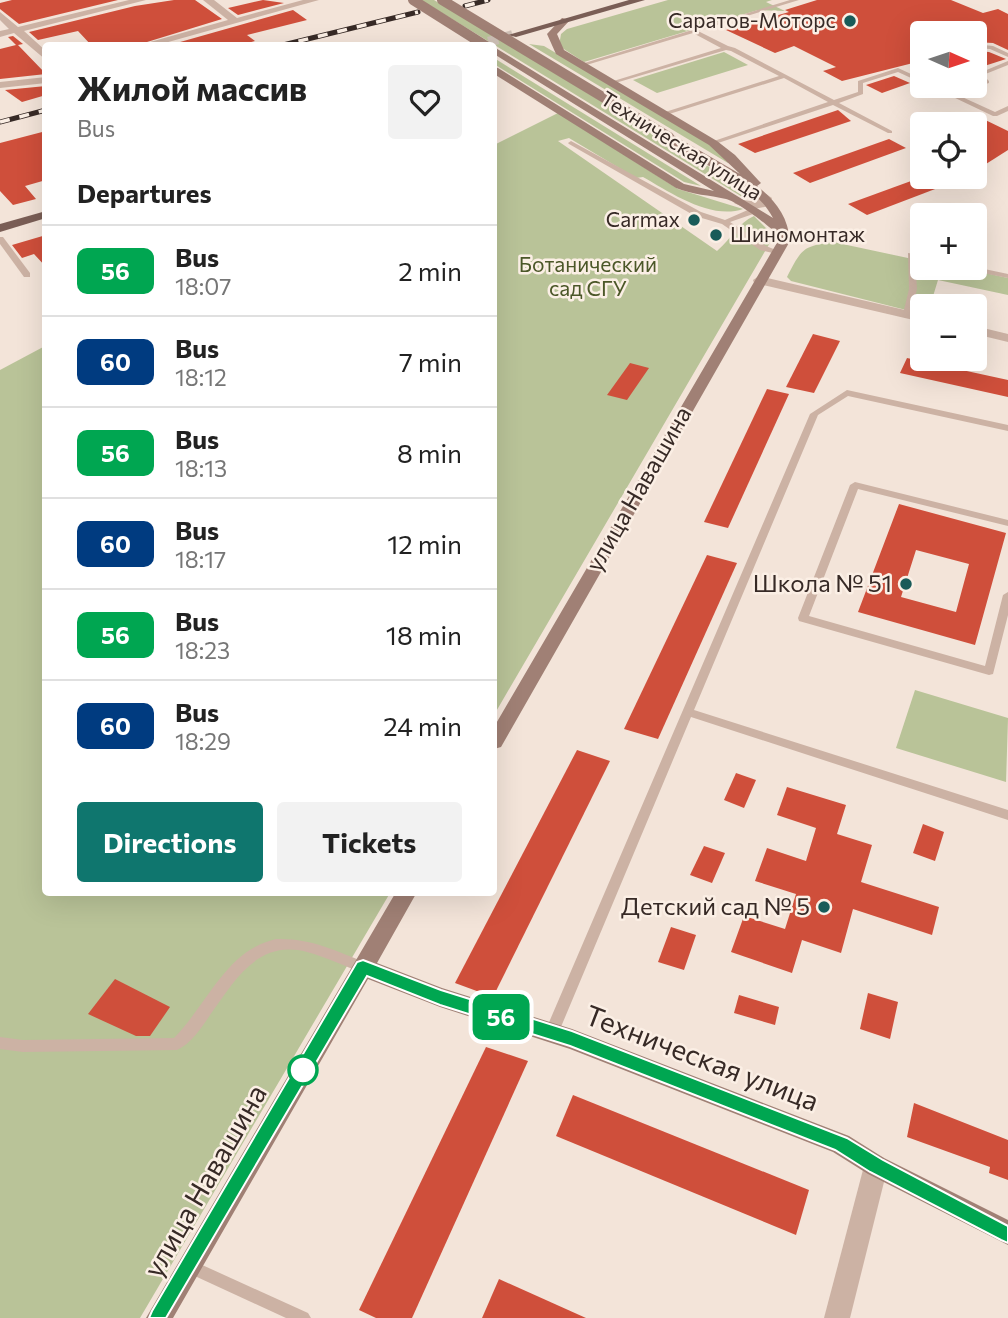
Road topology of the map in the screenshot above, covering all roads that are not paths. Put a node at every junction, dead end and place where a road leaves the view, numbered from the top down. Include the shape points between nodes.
1 (141, 0) edge
2 (208, 0) edge
3 (314, 0) edge
4 (413, 0) edge
5 (442, 0) edge
6 (640, 0) edge
7 (796, 0) edge
8 (0, 15) edge
9 (234, 20) junction
10 (565, 20) junction
11 (19, 30) junction
12 (695, 32) junction
13 (0, 34) edge
14 (513, 35) tunnel mouth
15 (155, 42) edge
16 (480, 42) edge
17 (987, 47) edge
18 (726, 48) junction
19 (497, 52) edge
20 (42, 53) edge
21 (1008, 55) edge
22 (1008, 63) edge
23 (581, 65) junction
24 (497, 72) edge
25 (987, 72) edge
26 (910, 73) edge
27 (906, 74) junction
28 (785, 76) junction
29 (910, 76) edge
30 (42, 80) edge
31 (610, 83) junction
32 (0, 85) edge
33 (959, 98) edge
34 (836, 102) junction
35 (1008, 108) edge
36 (664, 114) junction
37 (890, 132) dead end
38 (571, 143) dead end
39 (713, 143) junction
40 (765, 196) junction
41 (735, 201) junction
42 (754, 211) junction
43 (42, 215) edge
44 (725, 222) junction
45 (0, 228) edge
46 (785, 236) junction
47 (0, 239) edge
48 (777, 252) junction
49 (987, 272) edge
50 (27, 275) dead end
51 (1008, 276) edge
52 (912, 280) edge
53 (759, 281) junction
54 (907, 314) junction
55 (910, 315) edge
56 (987, 333) edge
57 (1008, 338) edge
58 (1008, 428) edge
59 (1008, 523) edge
60 (1008, 595) edge
61 (687, 712) junction
62 (497, 737) edge
63 (1008, 815) edge
64 (405, 896) edge
65 (363, 967) junction
66 (551, 1034) junction
67 (0, 1043) edge
68 (876, 1166) junction
69 (1008, 1233) edge
70 (189, 1266) junction
71 (159, 1318) edge
72 (303, 1318) edge
73 (837, 1318) edge

1 - 11 street
2 - 9 street
3 - 9 street
4 - 16 main road, bridge
5 - 40 main road, Техническая улица, bridge
6 - 10 main road
7 - 12 lane
8 - 11 street
9 - 15 street
10 - 14 main road
10 - 23 main road via 552,40 559,52
11 - 13 street
11 - 20 street
12 - 18 lane
12 - 23 lane
17 - 21 lane
18 - 28 lane
18 - 31 lane
19 - 41 main road, Техническая улица
22 - 25 lane
23 - 31 main road
24 - 41 main road via 680,186
26 - 27 lane
27 - 29 lane
27 - 34 lane via 898,70 860,82 861,93
28 - 34 lane
28 - 36 lane
30 - 32 street
31 - 36 main road
33 - 35 lane via 995,115
34 - 37 lane
34 - 39 lane
36 - 39 main road
38 - 44 lane via 698,214
39 - 40 main road
40 - 41 street via 765,204 759,206
40 - 46 main road, Техническая улица via 782,218
41 - 42 main road, Техническая улица
42 - 44 lane
42 - 46 main road, Техническая улица
43 - 45 main road
44 - 48 lane via 763,248
46 - 48 main road, улица Навашина
47 - 50 lane
48 - 53 main road, улица Навашина
49 - 51 lane
52 - 54 lane
53 - 54 street
53 - 62 main road, улица Навашина
54 - 55 street
56 - 57 street
58 - 61 lane via 847,393 814,414
59 - 60 lane via 855,485 803,618 989,671
61 - 63 lane
61 - 66 lane
64 - 65 main road, улица Навашина
65 - 66 main road, Техническая улица
65 - 67 lane via 294,943 261,948 235,970 194,1030 177,1044
65 - 70 main road, улица Навашина
66 - 68 main road, Техническая улица via 841,1144
68 - 69 main road, Техническая улица
68 - 73 street
70 - 71 main road, улица Навашина
70 - 72 lane

